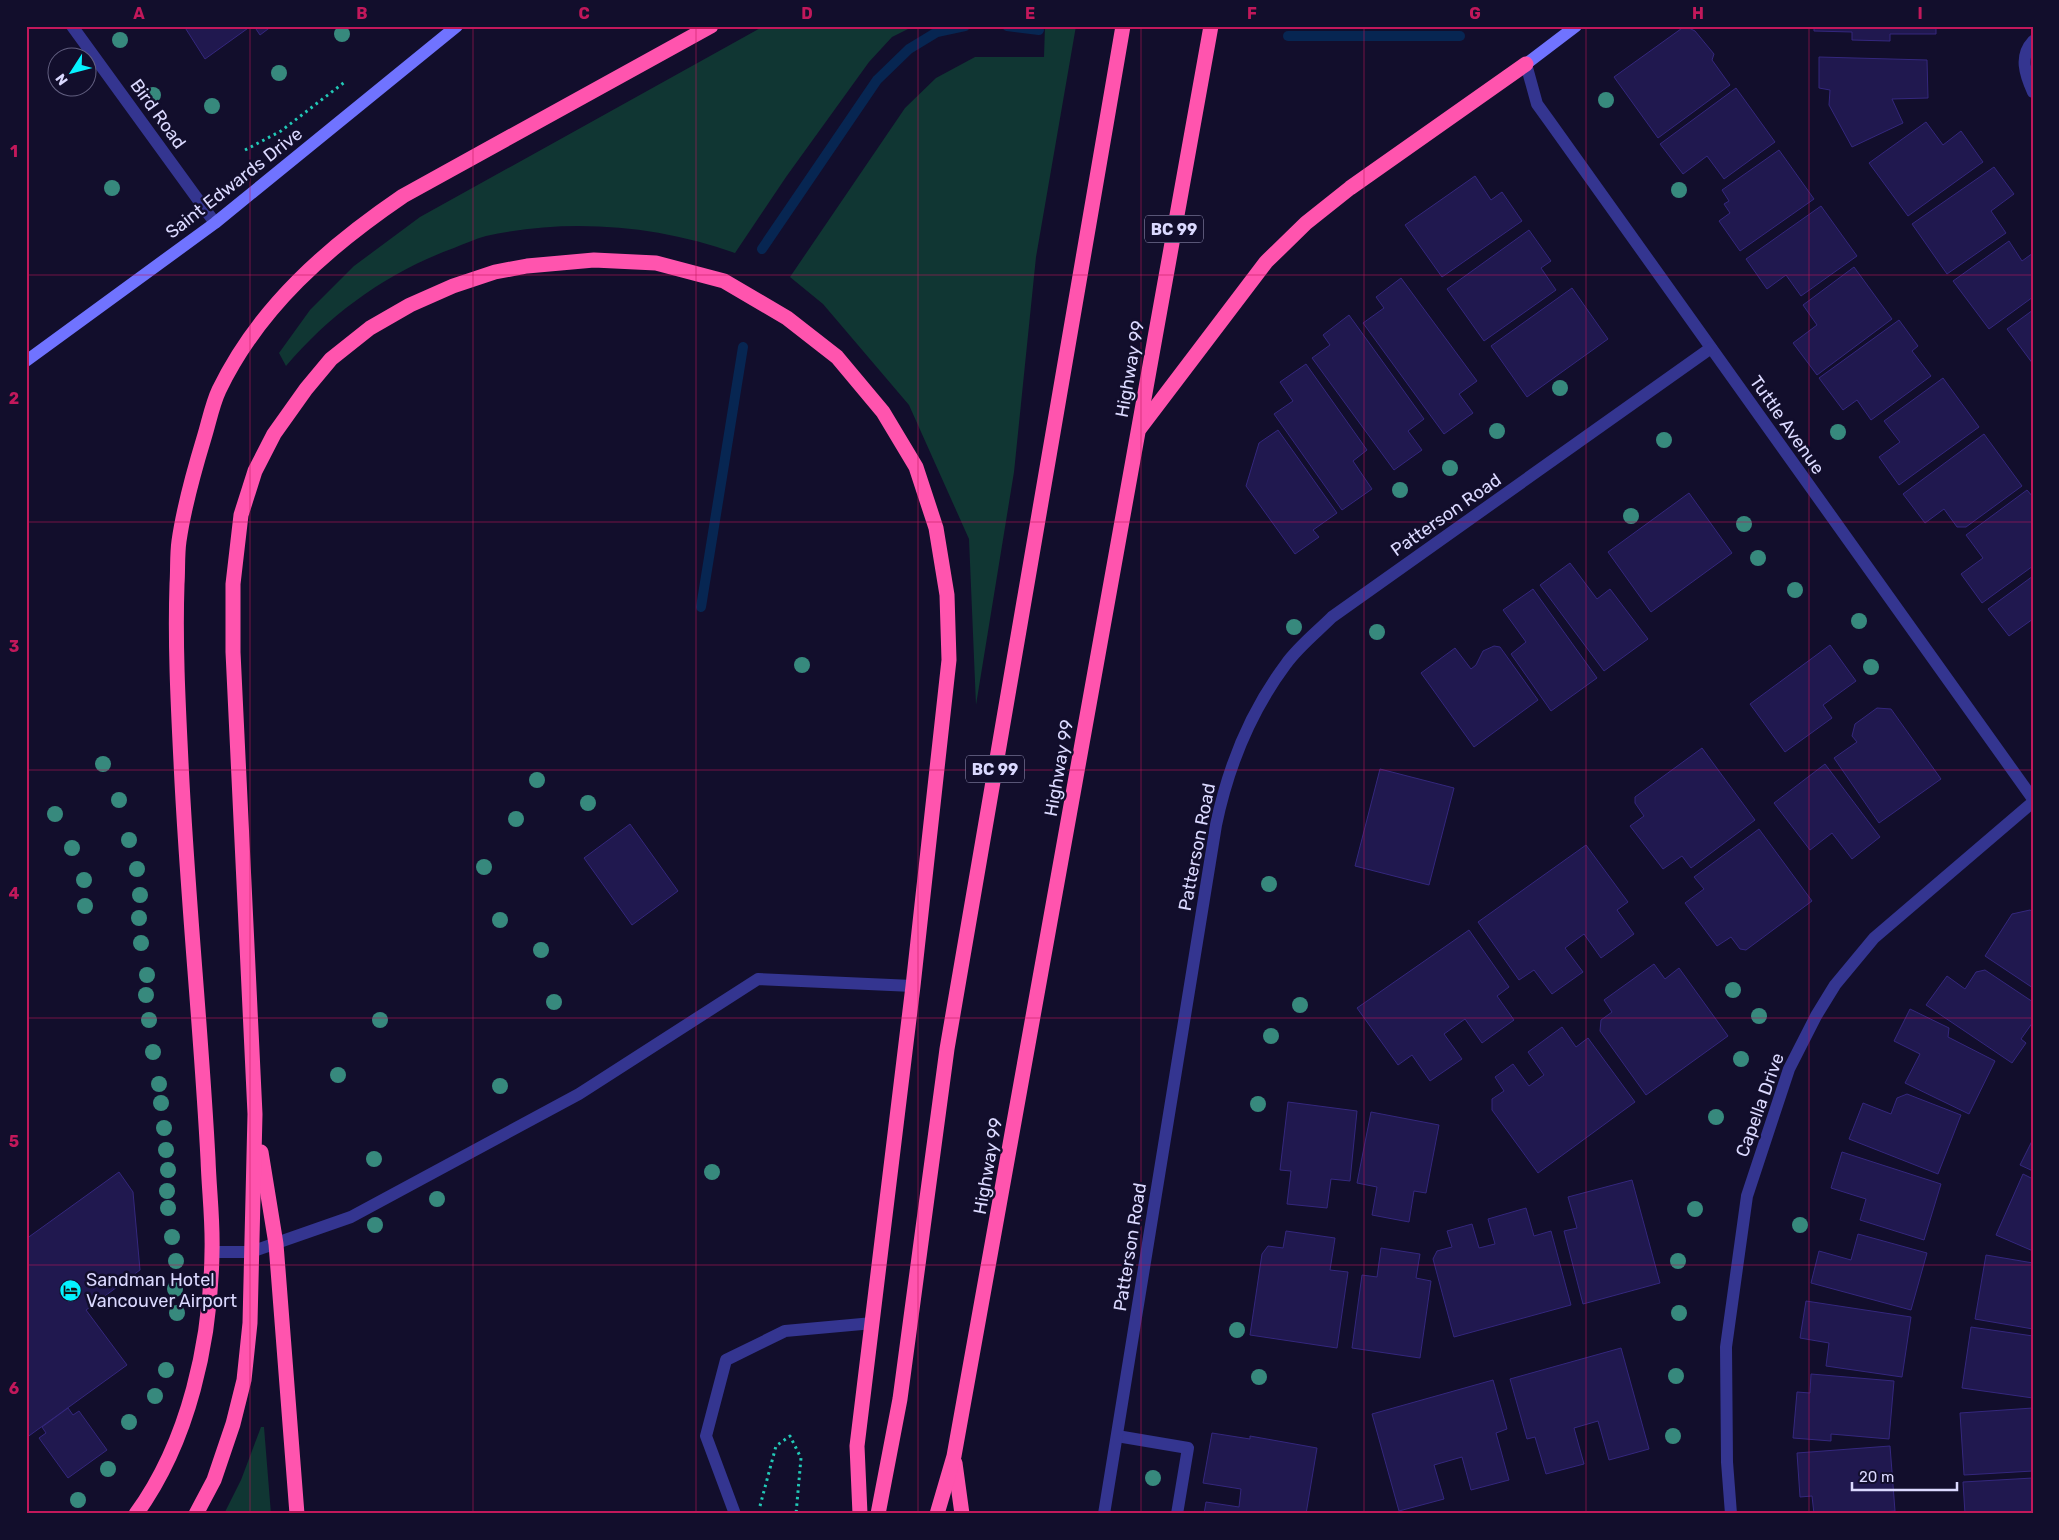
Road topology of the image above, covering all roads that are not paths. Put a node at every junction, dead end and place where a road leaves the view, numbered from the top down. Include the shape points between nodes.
1 (72, 26) edge
2 (457, 26) edge
3 (711, 26) edge
4 (1123, 26) edge
5 (1211, 26) edge
6 (1576, 26) edge
7 (2033, 41) edge
8 (1526, 64) junction
9 (2033, 92) edge
10 (215, 223) junction
11 (1711, 348) junction
12 (26, 361) edge
13 (1138, 431) junction
14 (2033, 801) edge
15 (913, 986) junction
16 (255, 1114) junction
17 (276, 1244) junction
18 (212, 1252) junction
19 (251, 1252) junction
20 (873, 1323) junction
21 (1117, 1436) junction
22 (954, 1456) junction
23 (136, 1514) edge
24 (196, 1514) edge
25 (297, 1514) edge
26 (735, 1514) edge
27 (860, 1514) edge
28 (878, 1514) edge
29 (937, 1514) edge
30 (962, 1514) edge
31 (1104, 1514) edge
32 (1177, 1514) edge
33 (1731, 1514) edge

1 - 10 street, Bird Road
2 - 10 street, Saint Edwards Drive
3 - 18 highway via 403,196 368,220 329,250 287,290 248,341 219,391 193,473 179,542 175,638 184,834 204,1086
4 - 28 highway, BC 99 via 947,1049 900,1399
5 - 13 highway, Highway 99 / BC 99
6 - 8 street
7 - 9 street via 2026,48 2024,67
8 - 11 street, Tuttle Avenue via 1537,104
8 - 13 highway via 1350,188 1306,223 1266,262
10 - 12 street, Saint Edwards Drive
11 - 14 street, Tuttle Avenue
11 - 21 street, Patterson Road via 1332,617 1287,662 1250,720 1221,799 1216,825
13 - 22 highway, Highway 99 / BC 99
14 - 33 street, Capella Drive via 1874,938 1835,984 1789,1069 1747,1196 1726,1347
15 - 16 highway via 949,660 947,595 936,528 916,467 883,412 837,357 787,318 724,281 656,263 594,260 495,272 410,305 370,328 331,359 274,434 255,471 241,515 233,584 233,652
15 - 17 street via 758,979 579,1094 351,1217
15 - 20 highway
16 - 17 highway
16 - 19 highway
17 - 19 street
17 - 25 highway
18 - 19 street
18 - 23 highway via 206,1330 194,1388 176,1443
19 - 24 highway via 250,1323 244,1380 214,1480
20 - 26 street via 785,1331 726,1360 706,1436
20 - 27 highway via 857,1446
21 - 31 street, Patterson Road
21 - 32 street via 1188,1448
22 - 29 highway, Highway 99 / BC 99
22 - 30 highway

